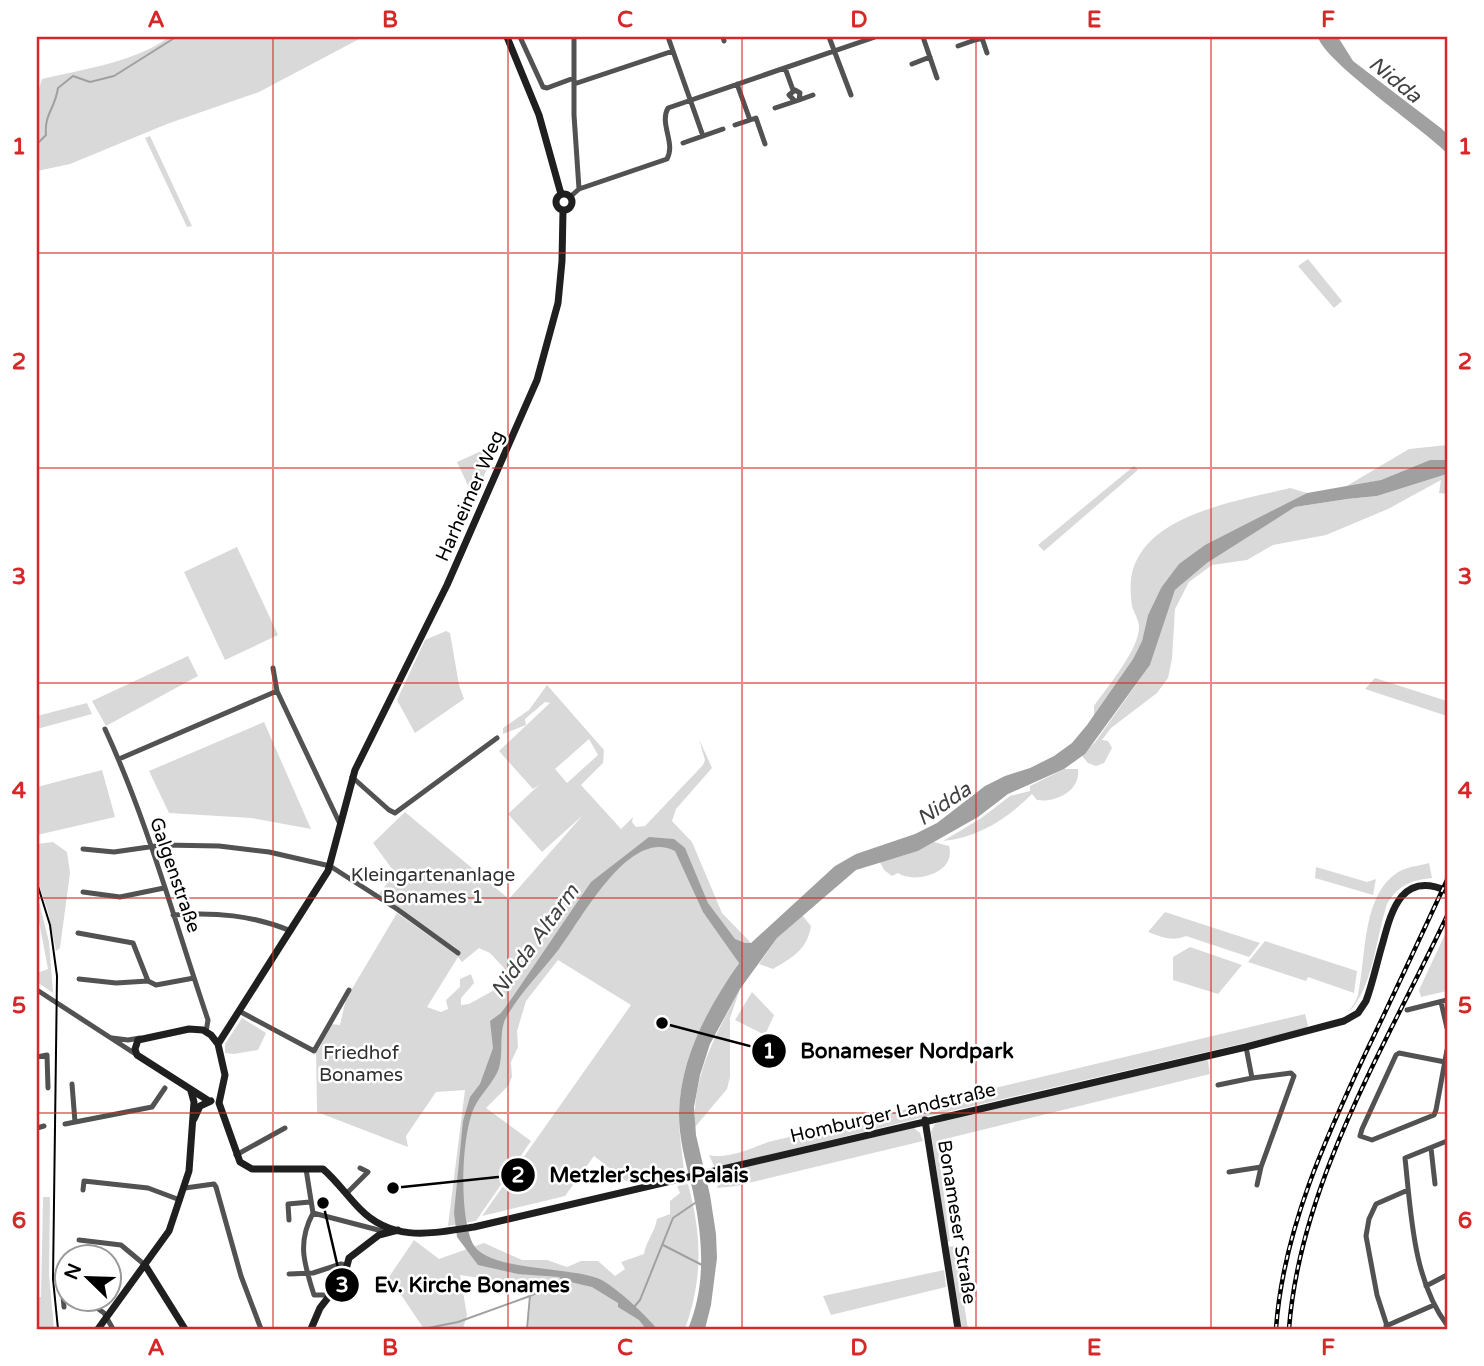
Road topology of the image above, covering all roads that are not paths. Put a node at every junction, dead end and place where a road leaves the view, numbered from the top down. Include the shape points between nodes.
1 (507, 37) edge
2 (520, 37) edge
3 (574, 37) edge
4 (668, 37) edge
5 (829, 37) edge
6 (875, 37) edge
7 (923, 37) edge
8 (975, 38) edge
9 (958, 46) dead end
10 (673, 51) junction
11 (834, 51) junction
12 (987, 53) dead end
13 (930, 57) junction
14 (912, 64) dead end
15 (785, 68) junction
16 (937, 78) dead end
17 (574, 81) junction
18 (737, 84) junction
19 (851, 95) dead end
20 (813, 96) dead end
21 (691, 100) junction
22 (797, 101) junction
23 (775, 108) dead end
24 (750, 120) junction
25 (735, 125) dead end
26 (723, 129) dead end
27 (703, 136) junction
28 (683, 143) dead end
29 (765, 144) dead end
30 (579, 189) junction
31 (561, 194) junction
32 (570, 197) junction
33 (563, 211) junction
34 (273, 668) dead end
35 (277, 691) junction
36 (105, 730) dead end
37 (497, 738) dead end
38 (119, 759) junction
39 (352, 777) junction
40 (340, 824) junction
41 (97, 843) dead end
42 (150, 847) junction
43 (83, 849) dead end
44 (96, 851) junction
45 (330, 866) junction
46 (95, 885) dead end
47 (164, 888) junction
48 (1447, 891) edge
49 (83, 892) dead end
50 (93, 894) junction
51 (173, 915) junction
52 (86, 926) dead end
53 (290, 931) junction
54 (458, 953) dead end
55 (194, 978) junction
56 (79, 979) dead end
57 (95, 981) junction
58 (148, 981) junction
59 (94, 989) dead end
60 (37, 990) edge
61 (349, 990) dead end
62 (1444, 1001) edge
63 (1407, 1010) dead end
64 (239, 1011) junction
65 (1447, 1028) edge
66 (206, 1032) junction
67 (109, 1037) junction
68 (141, 1038) junction
69 (218, 1044) junction
70 (1246, 1047) junction
71 (1447, 1050) edge
72 (138, 1055) junction
73 (37, 1057) edge
74 (1445, 1062) junction
75 (1252, 1079) junction
76 (72, 1084) dead end
77 (1218, 1086) dead end
78 (48, 1088) dead end
79 (165, 1088) dead end
80 (190, 1090) junction
81 (219, 1098) junction
82 (209, 1101) junction
83 (925, 1120) junction
84 (75, 1122) junction
85 (193, 1123) junction
86 (65, 1124) dead end
87 (285, 1128) dead end
88 (1447, 1141) edge
89 (1431, 1148) junction
90 (236, 1155) junction
91 (1261, 1167) junction
92 (360, 1168) dead end
93 (306, 1170) junction
94 (1229, 1172) dead end
95 (1435, 1184) dead end
96 (1257, 1185) dead end
97 (185, 1188) junction
98 (83, 1190) dead end
99 (1408, 1191) junction
100 (346, 1194) junction
101 (180, 1200) junction
102 (310, 1202) junction
103 (313, 1213) junction
104 (289, 1220) dead end
105 (381, 1228) junction
106 (81, 1244) edge
107 (113, 1244) edge
108 (122, 1246) edge
109 (145, 1265) junction
110 (346, 1265) junction
111 (289, 1274) dead end
112 (307, 1274) junction
113 (1447, 1275) edge
114 (344, 1277) junction
115 (355, 1286) dead end
116 (1426, 1286) junction
117 (329, 1295) junction
118 (1434, 1304) junction
119 (103, 1314) edge
120 (107, 1317) junction
121 (1447, 1325) edge
122 (1387, 1328) edge
123 (98, 1329) edge
124 (113, 1329) edge
125 (185, 1329) edge
126 (261, 1329) edge
127 (311, 1329) edge
128 (958, 1329) edge

1 - 31 street via 539,115
2 - 17 street via 543,87
3 - 17 street
4 - 10 street
5 - 11 street
6 - 11 street
7 - 13 street
8 - 9 street
8 - 12 street via 982,38
10 - 17 street
10 - 21 street
11 - 15 street
11 - 19 street
13 - 14 street
13 - 16 street
15 - 18 street
15 - 22 street via 793,90 800,93
17 - 30 street
18 - 21 street
18 - 24 street
20 - 22 street
21 - 27 street
21 - 30 street via 668,108 665,114 671,152 667,159
22 - 23 street
24 - 25 street
24 - 29 street via 755,118
26 - 27 street
27 - 28 street
30 - 32 street
31 - 32 street
31 - 33 street via 555,202
32 - 33 street via 570,207
33 - 39 street, Harheimer Weg via 558,303 537,380 447,585
34 - 35 street
35 - 38 street
35 - 40 street
36 - 38 street, Galgenstraße
37 - 39 street via 395,813
38 - 42 street, Galgenstraße
39 - 40 street, Harheimer Weg
40 - 45 street, Harheimer Weg
41 - 44 street
42 - 44 street
42 - 45 street via 243,849
42 - 47 street, Galgenstraße
43 - 44 street
45 - 53 street, Harheimer Weg
45 - 54 street
46 - 50 street
47 - 50 street via 129,896
47 - 51 street, Galgenstraße
48 - 70 street, Homburger Landstraße via 1425,885 1411,889 1394,905 1370,990 1358,1013 1335,1024
49 - 50 street
51 - 53 street via 249,917
51 - 55 street, Galgenstraße
52 - 58 street via 81,934 134,943
53 - 64 street, Harheimer Weg
55 - 58 street via 156,985
55 - 66 street, Galgenstraße via 208,1020
56 - 57 street
57 - 58 street
57 - 59 street
60 - 67 street
61 - 64 street via 313,1051
62 - 63 street
62 - 65 street
64 - 69 street, Harheimer Weg
66 - 68 street via 188,1029
66 - 69 street
67 - 68 street
67 - 72 street
68 - 72 street via 135,1046
69 - 81 street via 225,1075
70 - 75 street
70 - 83 street, Homburger Landstraße
71 - 74 street
72 - 80 street
73 - 78 street via 47,1055
74 - 74 street via 1432,1116 1372,1140 1360,1136 1396,1055
75 - 77 street
75 - 91 street via 1294,1076
76 - 84 street
79 - 84 street via 152,1107
80 - 82 street
80 - 85 street
81 - 82 street
81 - 90 street
82 - 85 street via 200,1107
83 - 105 street, Homburger Landstraße via 474,1227 421,1235
83 - 128 street, Bonameser Straße
84 - 86 street
85 - 97 street
87 - 90 street
88 - 89 street
89 - 95 street
89 - 99 street via 1405,1158
90 - 93 street via 252,1169
91 - 94 street
91 - 96 street
92 - 100 street via 368,1172
93 - 100 street via 323,1169
93 - 102 street
97 - 101 street
97 - 126 street via 216,1187
98 - 101 street via 84,1181 148,1188
99 - 116 street
99 - 122 street via 1376,1204 1366,1229
100 - 105 street
101 - 109 street via 166,1236
102 - 103 street
102 - 104 street via 288,1204
103 - 105 street, Homburger Landstraße
103 - 112 street via 303,1242
105 - 110 street
106 - 107 street via 81,1240
108 - 109 street
109 - 120 street
109 - 125 street
110 - 112 street
110 - 114 street
111 - 112 street
112 - 117 street via 314,1294
113 - 116 street
114 - 115 street
114 - 117 street
116 - 118 street
117 - 127 street
118 - 121 street
118 - 122 street
119 - 120 street
120 - 123 street
120 - 124 street

